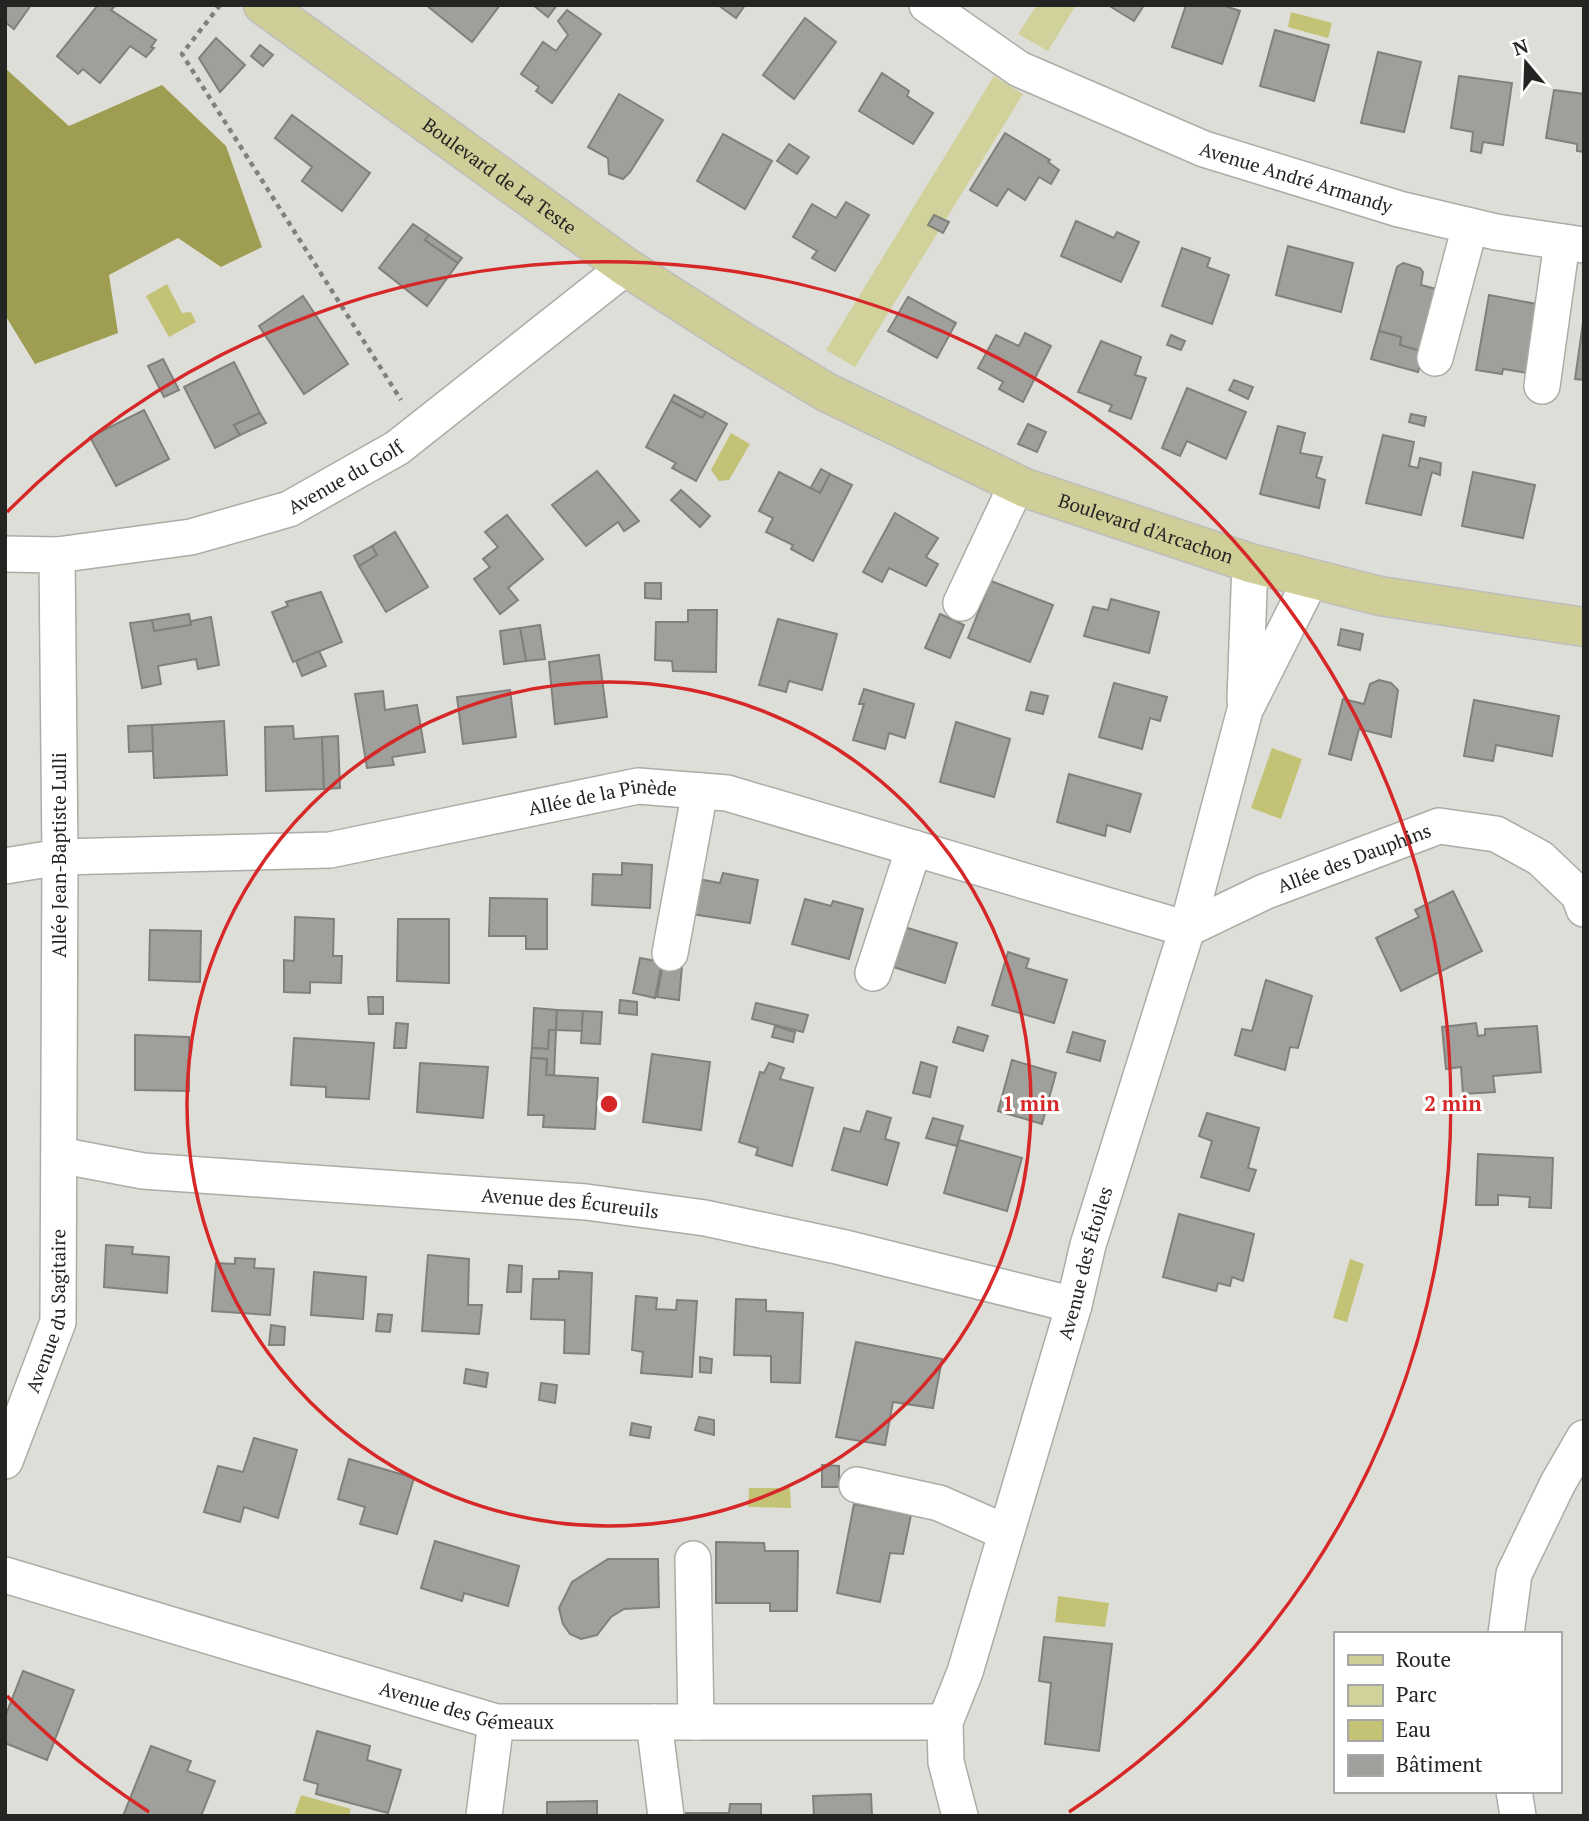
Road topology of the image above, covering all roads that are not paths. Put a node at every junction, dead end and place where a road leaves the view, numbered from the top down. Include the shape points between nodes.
1 (264, 5) edge
2 (927, 5) edge
3 (297, 16) edge
4 (1470, 226) junction
5 (1573, 244) edge
6 (626, 267) junction
7 (740, 340) joint
8 (1435, 358) dead end
9 (1542, 386) dead end
10 (1017, 484) junction
11 (5, 554) edge
12 (57, 555) junction
13 (1250, 564) junction
14 (1311, 579) junction
15 (961, 603) dead end
16 (1584, 627) edge
17 (1245, 710) junction
18 (700, 791) junction
19 (906, 846) junction
20 (60, 857) junction
21 (5, 866) edge
22 (1584, 909) edge
23 (1186, 929) junction
24 (670, 953) dead end
25 (865, 970) dead end
26 (59, 1155) junction
27 (1074, 1305) junction
28 (1584, 1438) edge
29 (5, 1461) edge
30 (857, 1485) dead end
31 (1005, 1532) junction
32 (693, 1559) dead end
33 (5, 1575) edge
34 (1506, 1632) edge
35 (496, 1722) junction
36 (654, 1722) junction
37 (696, 1722) junction
38 (945, 1722) junction
39 (1514, 1793) edge
40 (484, 1816) edge
41 (666, 1816) edge
42 (960, 1816) edge
43 (1518, 1816) edge

1 - 3 main road, Boulevard de La Teste
2 - 4 street, Avenue André Armandy via 1019,69 1204,149
3 - 6 main road, Boulevard de La Teste
4 - 5 street, Avenue André Armandy
4 - 8 street
5 - 9 street
6 - 7 main road, Boulevard de La Teste
6 - 12 street, Avenue du Golf via 397,448 289,509 191,537
7 - 10 main road, Boulevard d'Arcachon via 827,392
10 - 13 main road, Boulevard d'Arcachon
10 - 15 street
11 - 12 street, Avenue du Golf
12 - 20 street, Allée Jean-Baptiste Lulli
13 - 14 main road, Boulevard d'Arcachon
13 - 17 street, Avenue des Étoiles
14 - 16 main road, Boulevard d'Arcachon via 1380,596
14 - 17 street, Avenue des Étoiles
17 - 23 street, Avenue des Étoiles
18 - 19 street, Allée de la Pinède via 727,793
18 - 20 street, Allée de la Pinède via 638,786 330,850
18 - 24 street
19 - 23 street, Allée de la Pinède
19 - 25 street
20 - 21 street, Allée de la Pinède
20 - 26 street, Allée Jean-Baptiste Lulli
22 - 23 street, Allée des Dauphins via 1579,895 1540,858 1496,834 1439,826 1264,892
23 - 27 street, Avenue des Étoiles via 1088,1245
26 - 27 street, Avenue des Écureuils via 143,1171 586,1202 705,1218
26 - 29 street, Avenue du Sagitaire via 58,1322
27 - 31 street, Avenue des Étoiles
28 - 34 street via 1514,1574
30 - 31 street via 939,1503
31 - 38 street, Avenue des Étoiles via 965,1672
32 - 37 street
33 - 35 street, Avenue des Gémeaux
35 - 36 street, Avenue des Gémeaux
35 - 40 street
36 - 37 street, Avenue des Gémeaux
36 - 41 street
37 - 38 street, Avenue des Gémeaux
38 - 42 street, Avenue des Étoiles via 946,1762
39 - 43 street

